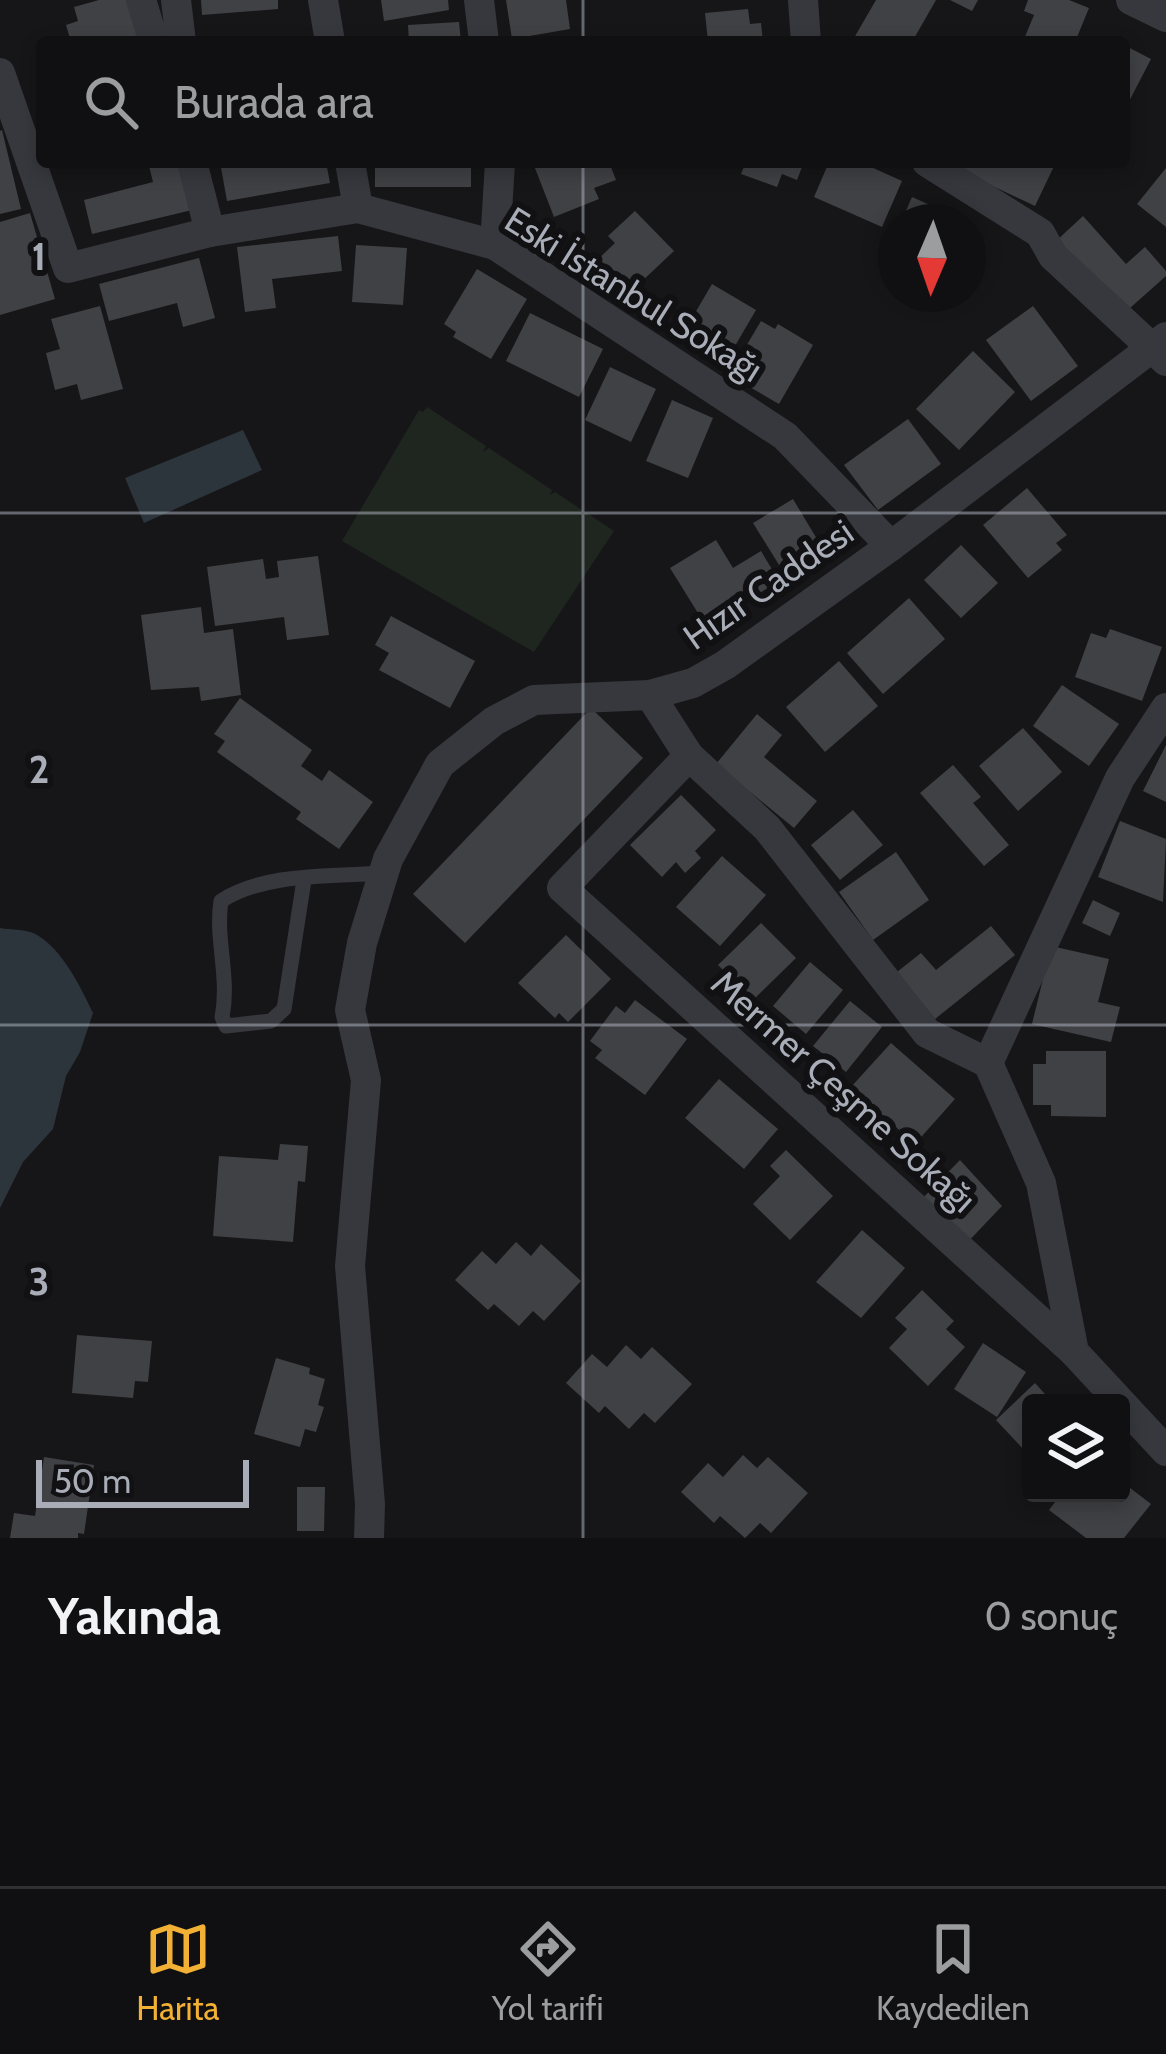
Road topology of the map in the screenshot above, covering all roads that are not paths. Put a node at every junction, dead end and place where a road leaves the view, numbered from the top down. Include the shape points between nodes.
1 (141, 0) edge
2 (176, 0) edge
3 (323, 0) edge
4 (478, 0) edge
5 (803, 0) edge
6 (1131, 0) edge
7 (1166, 17) edge
8 (152, 36) edge
9 (180, 36) edge
10 (329, 36) edge
11 (483, 36) edge
12 (806, 36) edge
13 (0, 73) edge
14 (194, 168) edge
15 (351, 168) edge
16 (500, 168) edge
17 (937, 168) edge
18 (358, 208) junction
19 (210, 232) junction
20 (495, 245) junction
21 (1162, 350) edge
22 (891, 546) junction
23 (650, 695) junction
24 (1166, 708) edge
25 (689, 756) junction
26 (383, 873) junction
27 (304, 880) junction
28 (988, 1063) junction
29 (1074, 1352) junction
30 (1166, 1451) edge
31 (369, 1538) edge

1 - 8 street
2 - 9 street
3 - 10 street
4 - 11 street
5 - 12 street
6 - 7 street
13 - 19 street, Eski İstanbul Sokağı via 68,268
14 - 19 street
15 - 18 street
16 - 20 street
17 - 21 street via 1040,233 1053,256
18 - 19 street, Eski İstanbul Sokağı
18 - 20 street, Eski İstanbul Sokağı
20 - 22 street, Eski İstanbul Sokağı via 785,436
21 - 22 street, Hızır Caddesi
22 - 23 street, Hızır Caddesi via 724,665
23 - 25 street
23 - 26 street, Hızır Caddesi via 534,700 494,721 440,764
24 - 28 street via 1120,778
25 - 28 street via 767,828 927,1033
25 - 29 street, Mermer Çeşme Sokağı via 562,888
26 - 27 lane
26 - 31 street, Hızır Caddesi via 350,1010 366,1080 350,1266
27 - 27 lane via 262,884 221,901 226,1026 271,1021 284,1010
28 - 29 street via 1041,1183
29 - 30 street, Mermer Çeşme Sokağı

